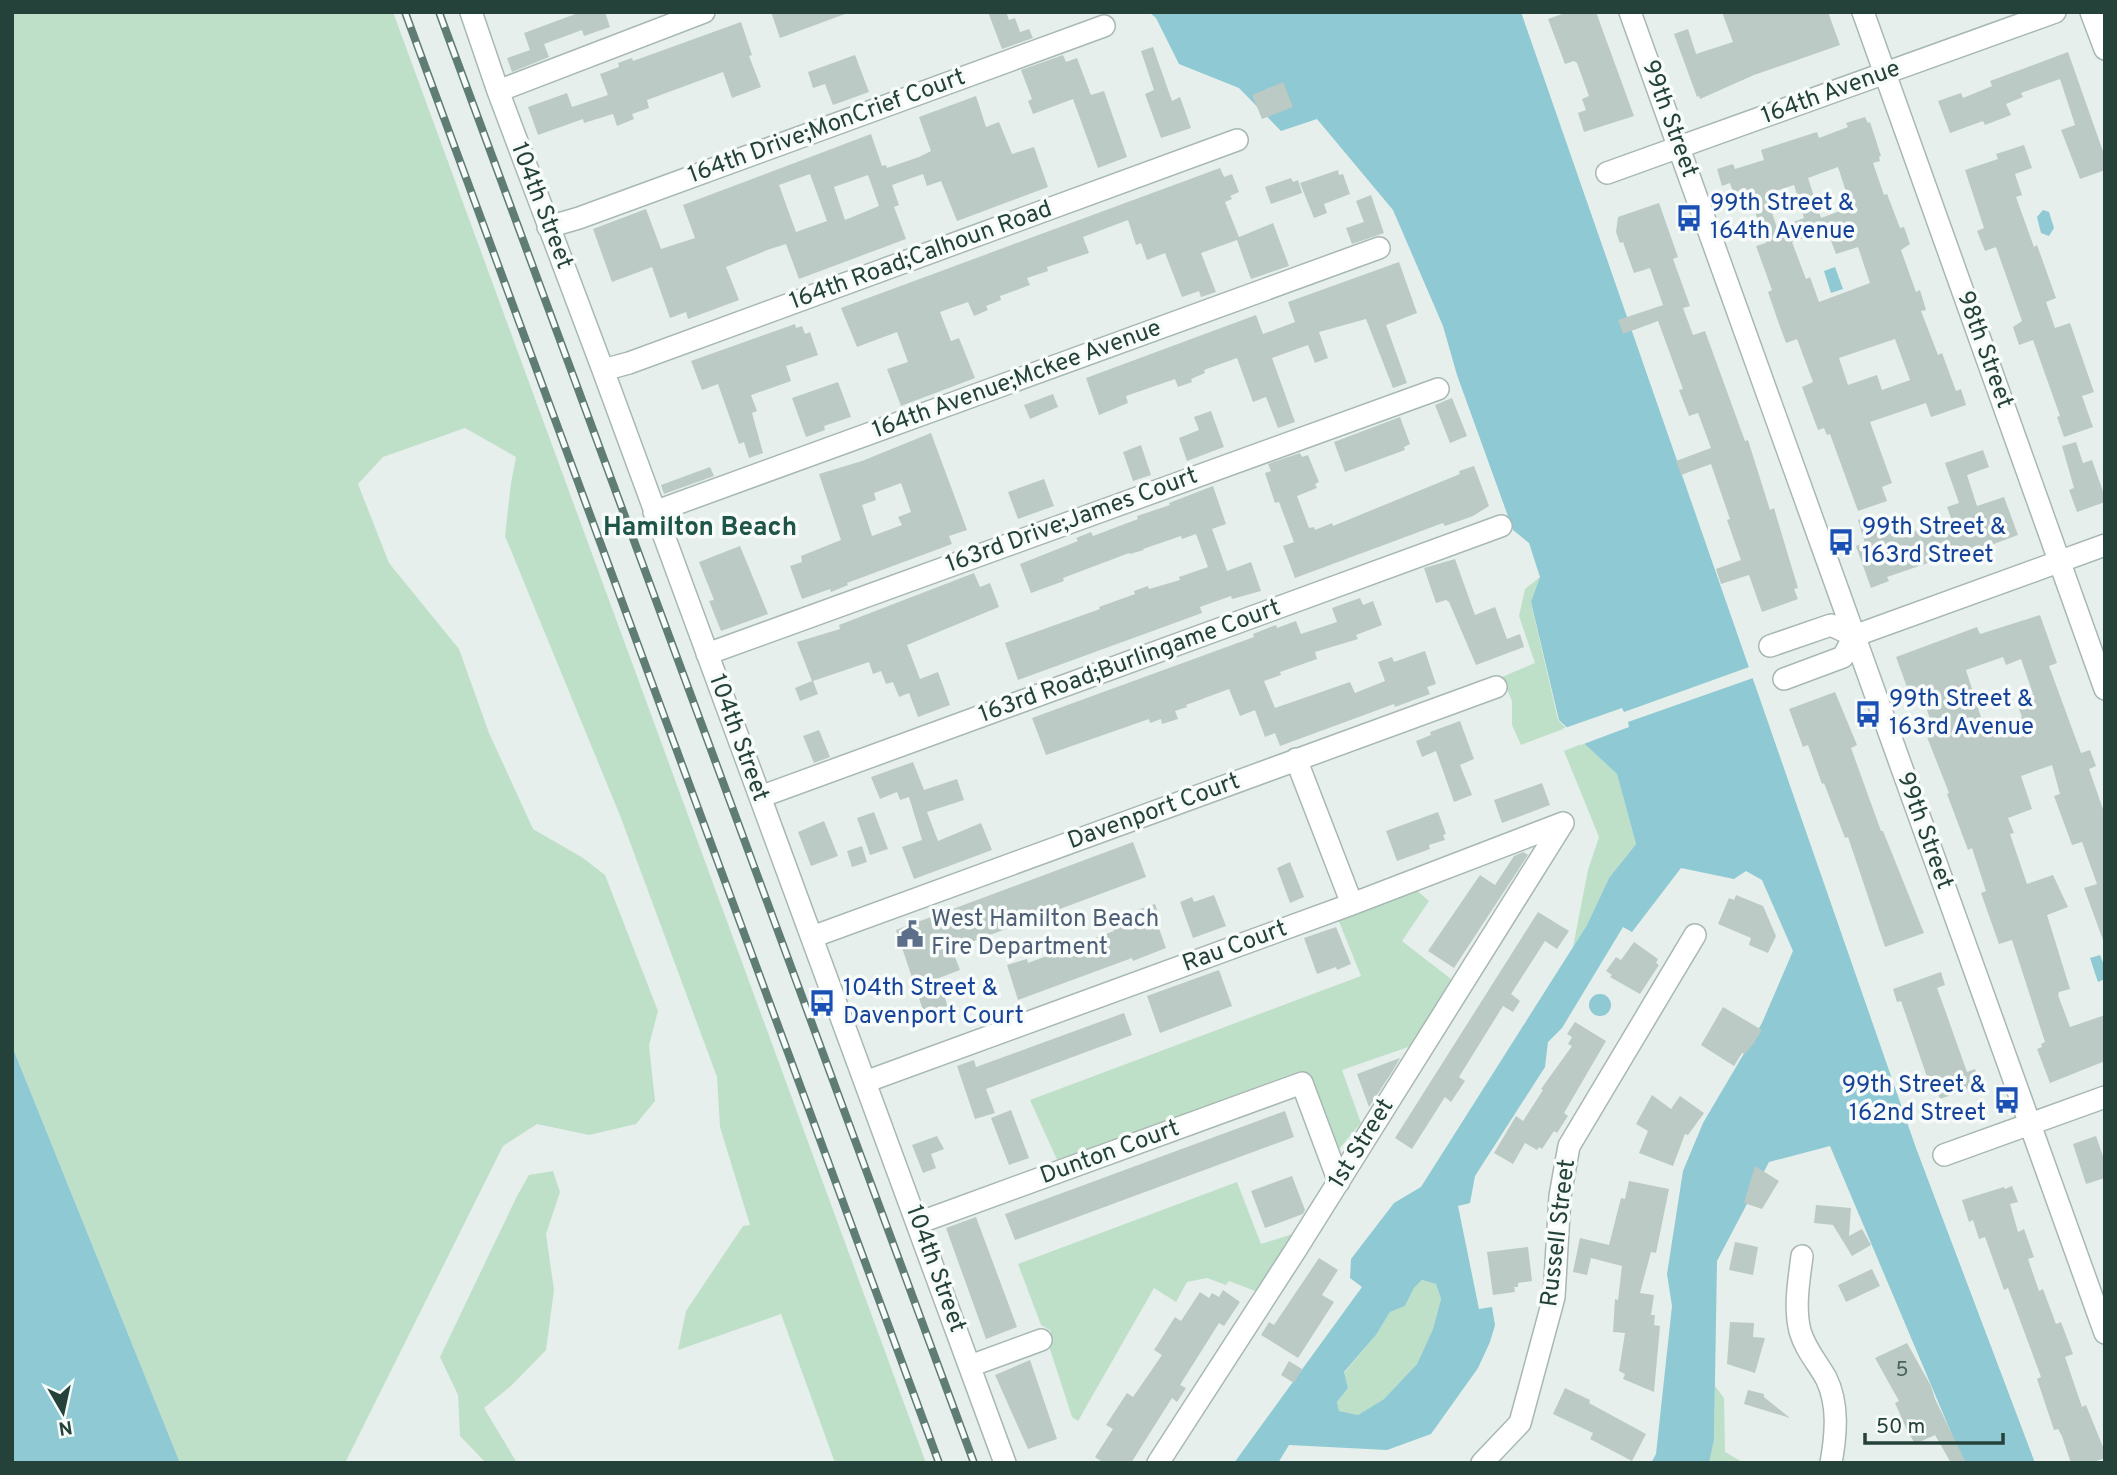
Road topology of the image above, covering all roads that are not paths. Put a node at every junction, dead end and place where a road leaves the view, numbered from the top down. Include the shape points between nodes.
1 (471, 12) edge
2 (704, 12) edge
3 (1630, 12) edge
4 (1863, 12) edge
5 (2055, 12) edge
6 (2091, 12) edge
7 (1104, 26) dead end
8 (2105, 49) edge
9 (1885, 74) junction
10 (498, 91) junction
11 (1237, 140) dead end
12 (1679, 147) junction
13 (1606, 173) dead end
14 (548, 226) junction
15 (1379, 248) dead end
16 (603, 370) junction
17 (1438, 389) dead end
18 (654, 512) junction
19 (1501, 526) dead end
20 (2105, 545) edge
21 (2059, 561) junction
22 (1854, 636) junction
23 (1770, 646) dead end
24 (707, 654) junction
25 (1784, 678) dead end
26 (1496, 687) dead end
27 (2105, 689) edge
28 (1296, 759) junction
29 (760, 797) junction
30 (1563, 824) joint
31 (1352, 905) junction
32 (1695, 935) dead end
33 (812, 937) junction
34 (865, 1082) junction
35 (2105, 1097) edge
36 (2030, 1124) junction
37 (1944, 1155) dead end
38 (1339, 1182) junction
39 (918, 1223) junction
40 (1802, 1256) dead end
41 (2105, 1333) edge
42 (1041, 1340) dead end
43 (970, 1366) junction
44 (1006, 1463) edge
45 (1158, 1463) edge
46 (1482, 1463) edge
47 (1832, 1463) edge

1 - 10 street, 104th Street
2 - 10 street
3 - 12 street, 99th Street
4 - 9 street, 98th Street
5 - 9 street, 164th Avenue
6 - 8 street
7 - 14 street, 164th Drive;MonCrief Court
9 - 12 street, 164th Avenue
9 - 21 street, 98th Street
10 - 14 street, 104th Street
11 - 16 street, 164th Road;Calhoun Road
12 - 13 street, 164th Avenue
12 - 22 street, 99th Street
14 - 16 street, 104th Street
15 - 18 street, 164th Avenue;Mckee Avenue
16 - 18 street, 104th Street
17 - 24 street, 163rd Drive;James Court
18 - 24 street, 104th Street
19 - 29 street, 163rd Road;Burlingame Court
20 - 21 street
21 - 22 street
21 - 27 street, 98th Street
22 - 23 street via 1831,625
22 - 25 street via 1843,657
22 - 36 street, 99th Street
24 - 29 street, 104th Street
26 - 28 street, Davenport Court
28 - 31 street
28 - 33 street, Davenport Court
29 - 33 street, 104th Street
30 - 31 street, Rau Court
30 - 38 street, 1st Street
31 - 34 street, Rau Court
32 - 46 street, Russell Street via 1569,1146 1560,1196 1554,1297 1520,1423
33 - 34 street, 104th Street
34 - 39 street, 104th Street
35 - 36 street
36 - 37 street
36 - 41 street, 99th Street
38 - 39 street, Dunton Court via 1302,1083
38 - 45 street, 1st Street
39 - 43 street, 104th Street
40 - 47 street via 1800,1330 1832,1391 1836,1420
42 - 43 street
43 - 44 street, 104th Street

